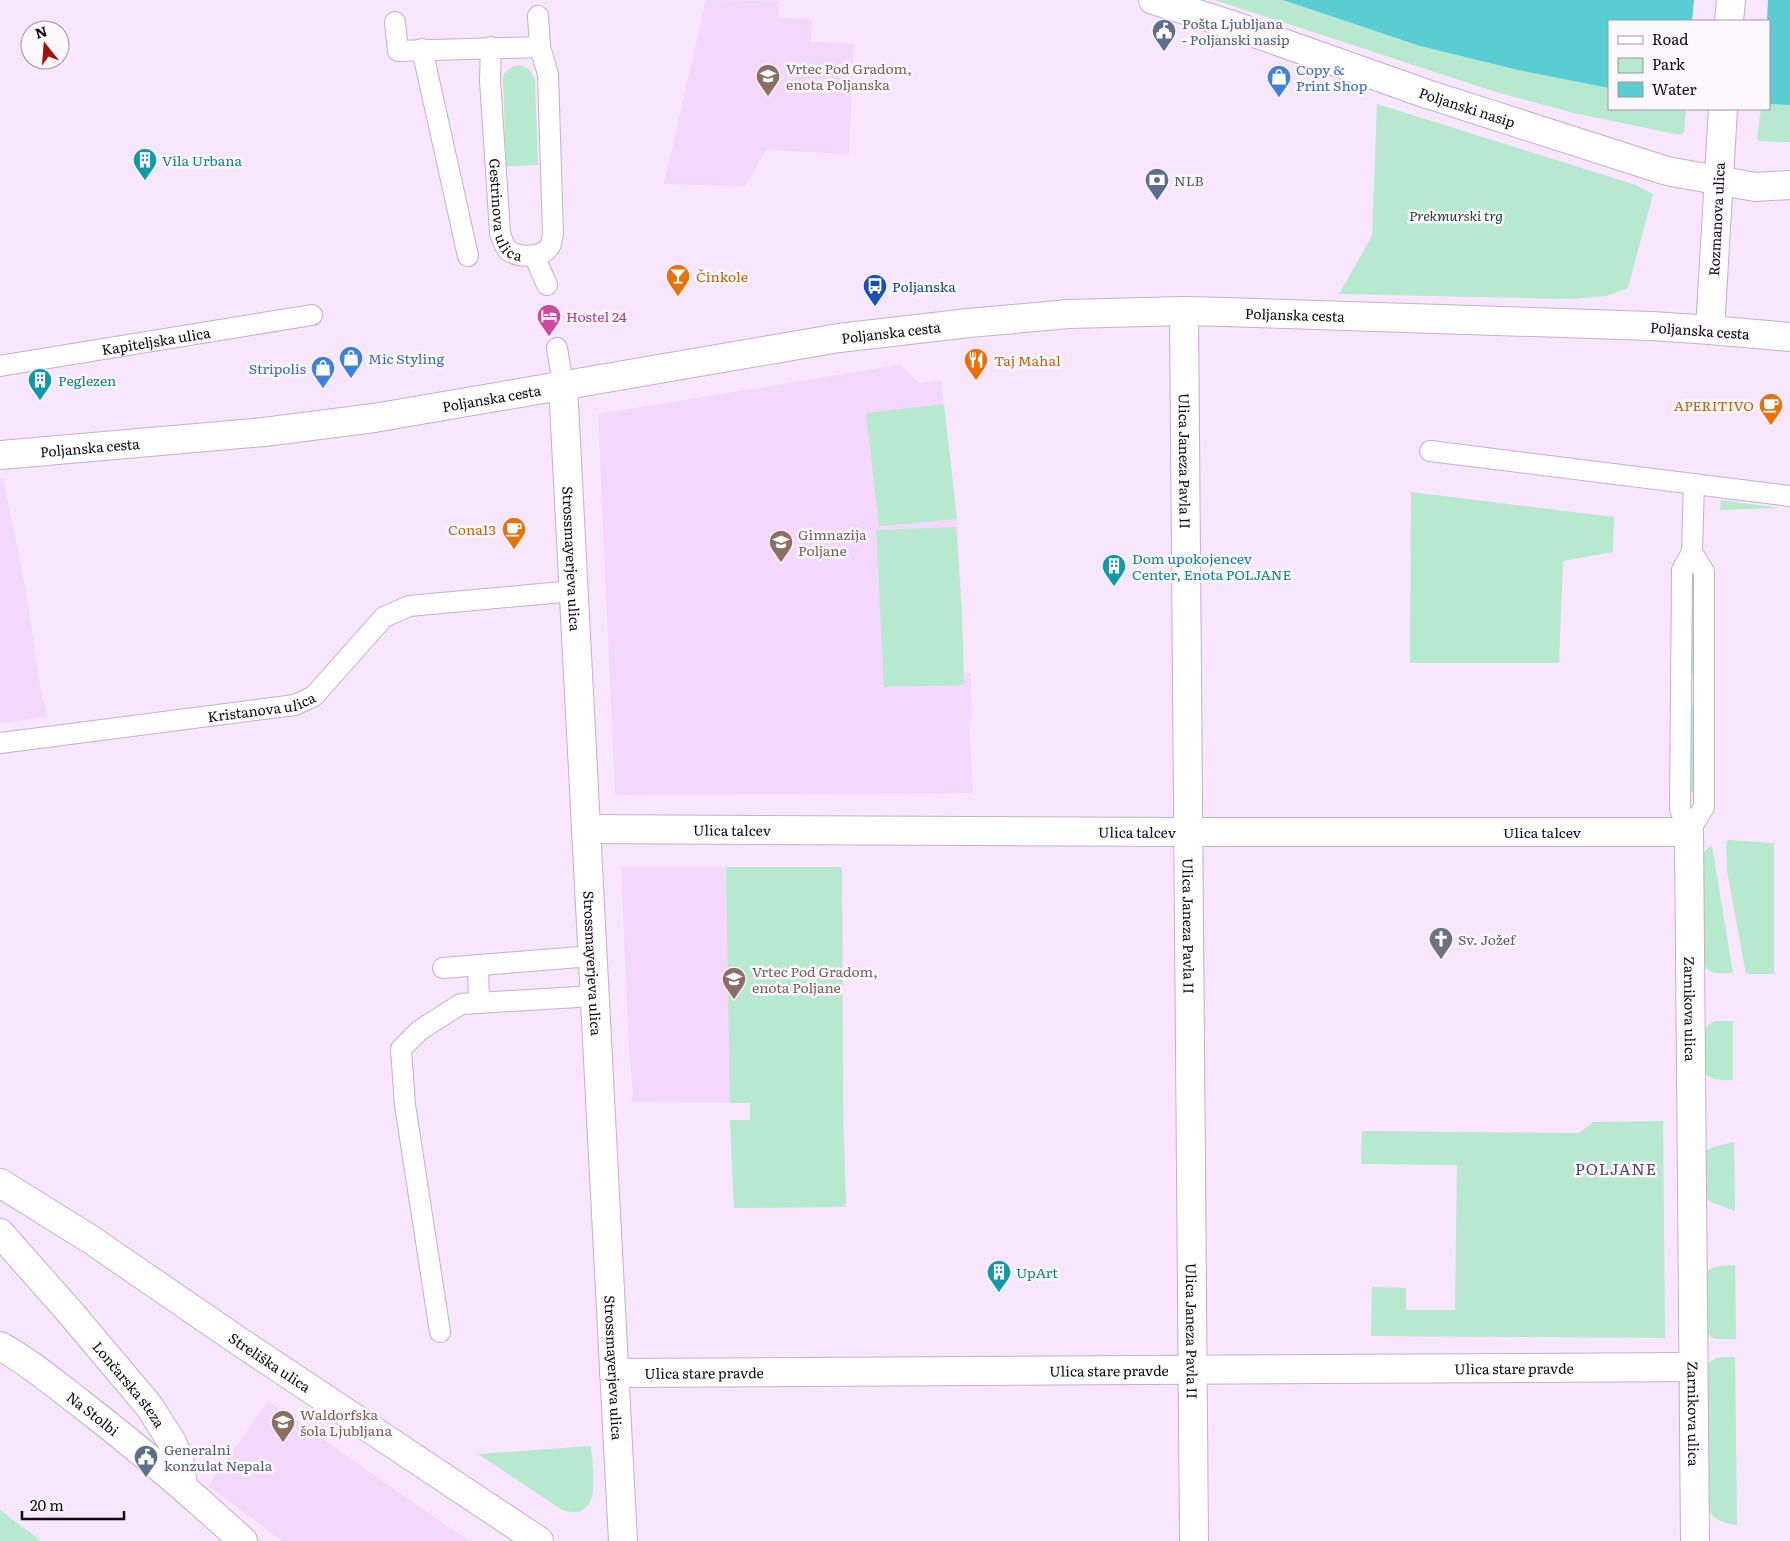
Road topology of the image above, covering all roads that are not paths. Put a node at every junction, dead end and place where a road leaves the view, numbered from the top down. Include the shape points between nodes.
1 (1153, 0) edge
2 (1731, 0) edge
3 (538, 16) dead end
4 (1729, 20) edge
5 (396, 22) dead end
6 (540, 46) junction
7 (491, 47) junction
8 (422, 49) junction
9 (1723, 113) edge
10 (1718, 181) junction
11 (1790, 185) edge
12 (534, 255) junction
13 (468, 256) dead end
14 (547, 286) dead end
15 (1184, 312) junction
16 (312, 315) dead end
17 (1710, 330) junction
18 (1790, 337) edge
19 (557, 348) dead end
20 (0, 366) edge
21 (562, 385) junction
22 (1430, 451) dead end
23 (0, 455) edge
24 (1694, 484) junction
25 (1790, 496) edge
26 (574, 591) junction
27 (0, 743) edge
28 (586, 829) junction
29 (1188, 832) junction
30 (1689, 832) junction
31 (592, 956) junction
32 (478, 965) junction
33 (443, 968) dead end
34 (594, 996) junction
35 (479, 1003) junction
36 (0, 1182) edge
37 (0, 1233) edge
38 (440, 1332) dead end
39 (0, 1346) edge
40 (1693, 1367) junction
41 (1192, 1369) junction
42 (614, 1373) junction
43 (183, 1486) junction
44 (243, 1541) edge
45 (539, 1541) edge
46 (623, 1541) edge
47 (1194, 1541) edge
48 (1695, 1541) edge

1 - 10 street, Poljanski nasip via 1667,172
2 - 4 street
3 - 6 lane, Gestrinova ulica
5 - 8 lane via 398,51
6 - 7 lane
6 - 12 lane, Gestrinova ulica via 548,74 553,234 550,246
7 - 8 lane
7 - 12 lane, Gestrinova ulica via 490,80 500,233 510,251 522,256
8 - 13 lane
9 - 10 street, Rozmanova ulica
10 - 11 street, Poljanski nasip via 1755,187
10 - 17 street, Rozmanova ulica
12 - 14 lane
15 - 17 street, Poljanska cesta via 1642,325
15 - 21 street, Poljanska cesta via 1069,314 848,337
15 - 29 street, Ulica Janeza Pavla II
16 - 20 lane, Kapiteljska ulica
17 - 18 street, Poljanska cesta
19 - 21 lane
21 - 23 street, Poljanska cesta via 374,418 264,432
21 - 26 street, Strossmayerjeva ulica
22 - 24 lane
24 - 25 lane
24 - 30 lane via 1692,552 1704,572 1704,807
26 - 27 lane, Kristanova ulica via 409,606 384,617 314,696 295,705
26 - 28 street, Strossmayerjeva ulica
28 - 29 street, Ulica talcev
28 - 31 street, Strossmayerjeva ulica
29 - 30 street, Ulica talcev
29 - 41 street, Ulica Janeza Pavla II
30 - 40 street, Zarnikova ulica
31 - 32 lane
31 - 34 street, Strossmayerjeva ulica
32 - 33 lane
32 - 35 lane
34 - 35 lane
34 - 42 street, Strossmayerjeva ulica
35 - 38 lane via 461,1004 420,1030 401,1049 405,1105
36 - 45 street, Streliška ulica
37 - 43 street, Lončarska steza via 150,1406 172,1442 179,1459
39 - 43 street, Na Stolbi via 64,1391
40 - 41 street, Ulica stare pravde
40 - 48 street, Zarnikova ulica
41 - 42 street, Ulica stare pravde
41 - 47 street, Ulica Janeza Pavla II
42 - 46 street, Strossmayerjeva ulica
43 - 44 street

